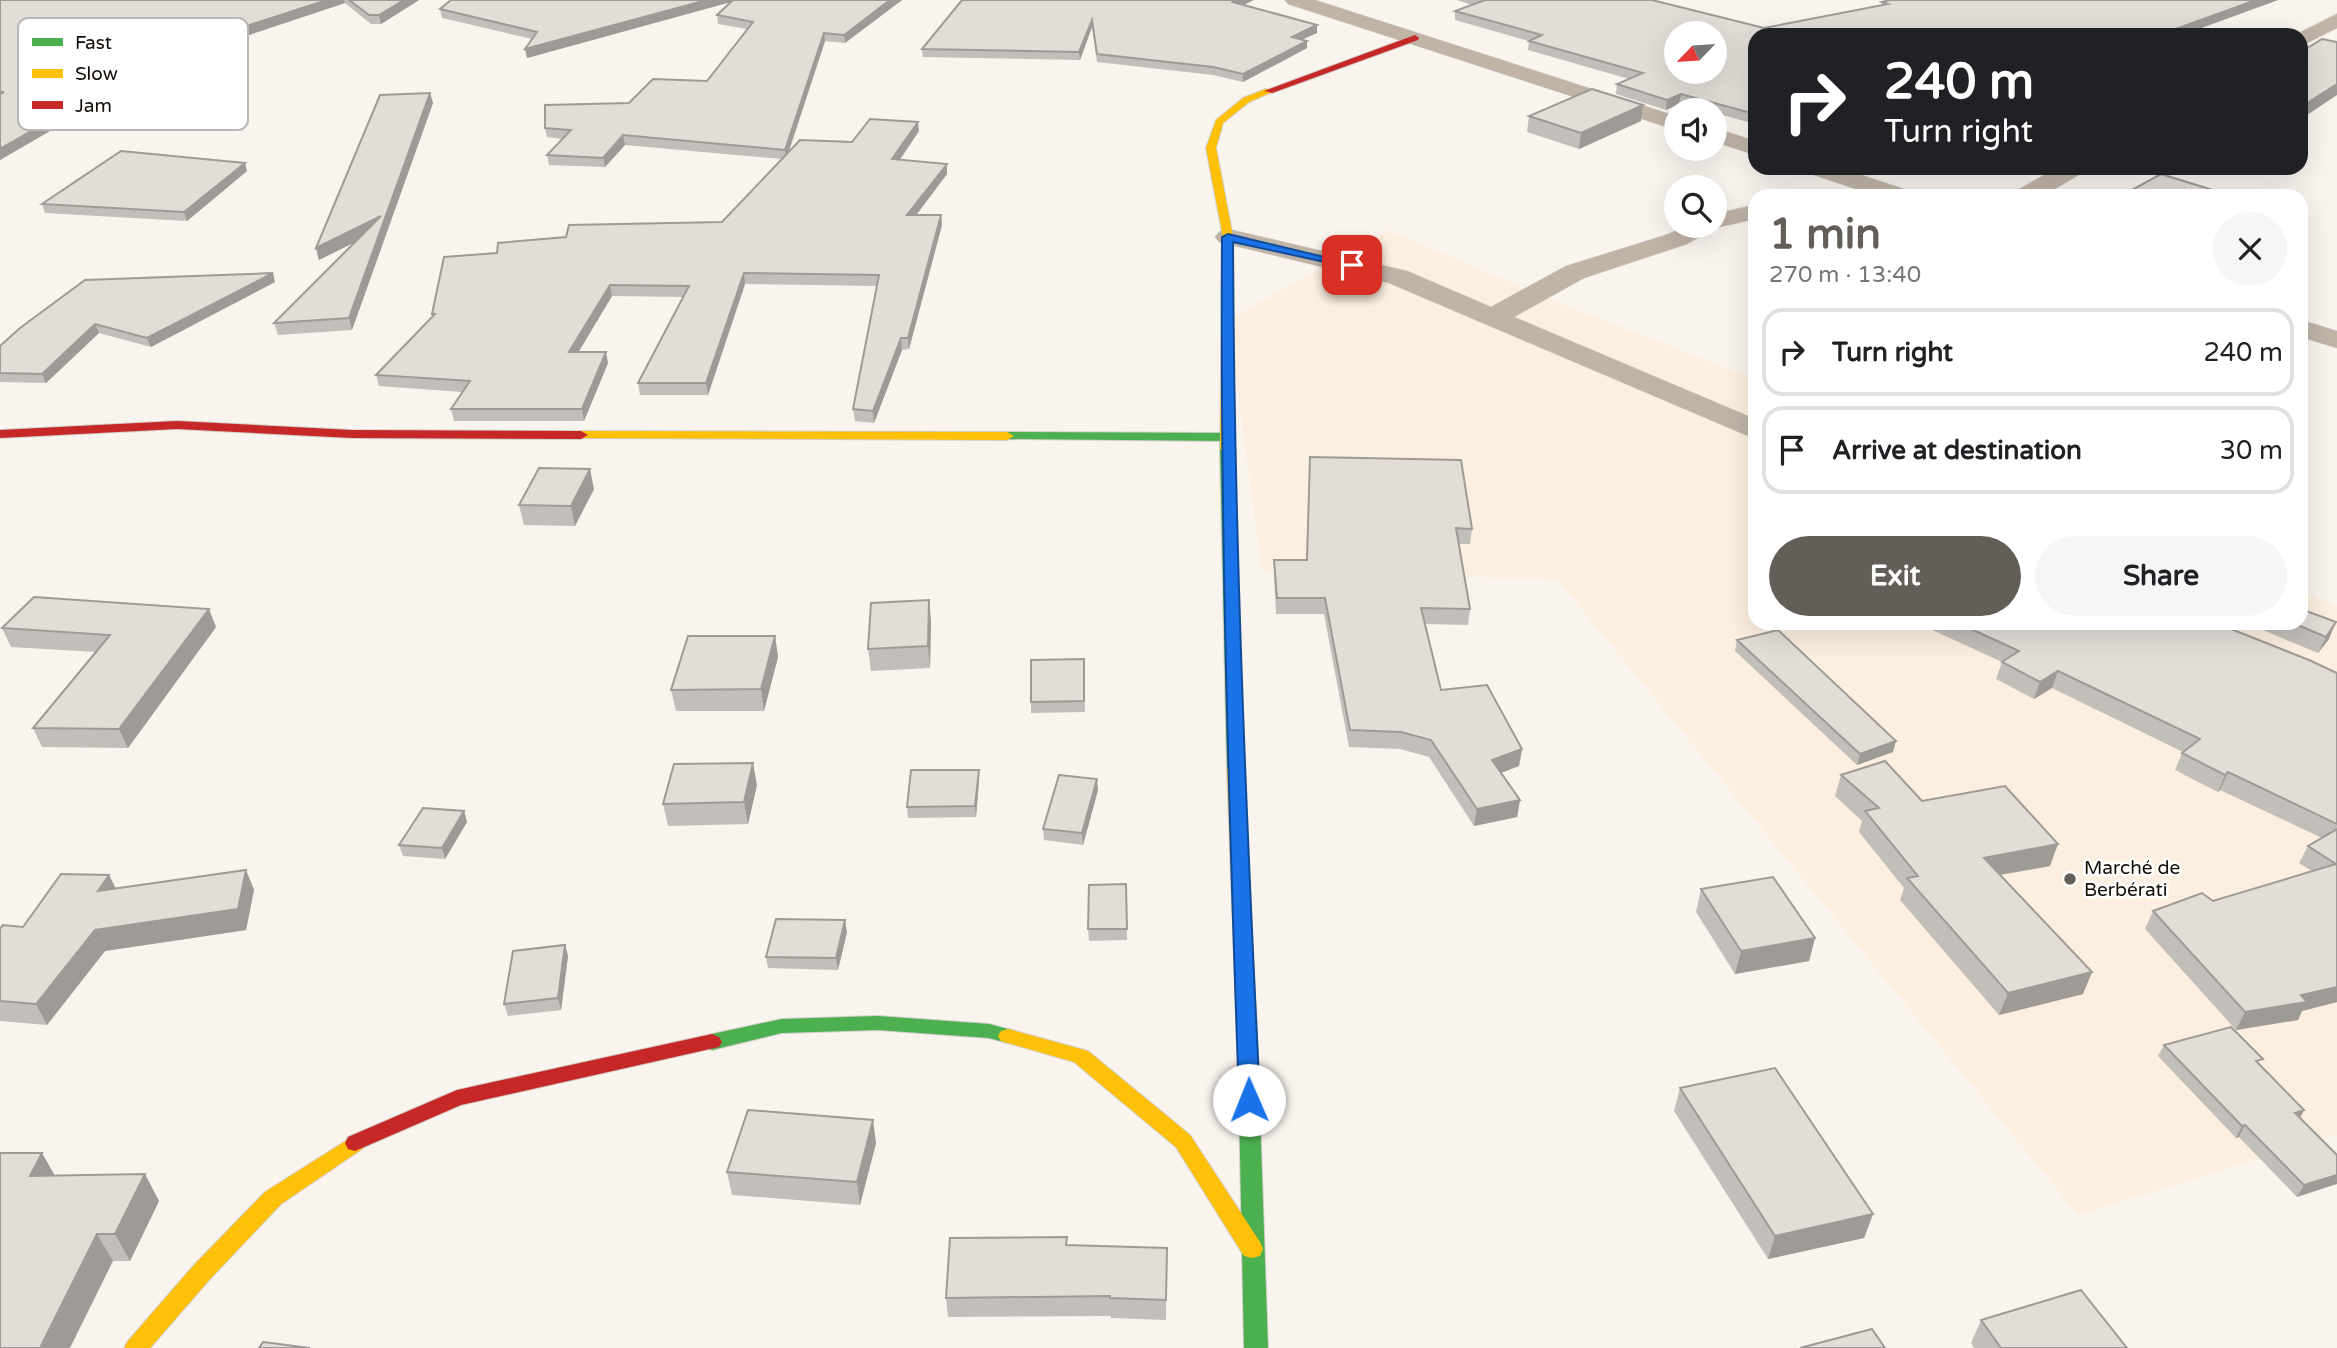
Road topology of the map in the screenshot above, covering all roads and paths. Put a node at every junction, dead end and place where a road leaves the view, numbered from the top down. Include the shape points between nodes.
1 (1296, 0) edge
2 (2331, 0) edge
3 (2337, 3) edge
4 (2337, 20) edge
5 (2308, 36) edge
6 (1415, 38) junction
7 (1664, 119) edge
8 (1727, 139) edge
9 (1748, 146) edge
10 (1838, 175) edge
11 (2062, 175) edge
12 (1854, 180) junction
13 (1839, 189) edge
14 (1880, 189) edge
15 (2037, 189) edge
16 (1748, 214) edge
17 (1727, 218) edge
18 (1228, 237) junction
19 (1680, 238) edge
20 (1492, 317) junction
21 (2308, 330) edge
22 (2337, 340) edge
23 (1748, 427) edge
24 (0, 434) edge
25 (1227, 437) junction
26 (1253, 1251) junction
27 (136, 1348) edge
28 (1256, 1348) edge

1 - 6 street
2 - 3 street
4 - 5 street
6 - 7 street
6 - 18 street via 1246,100 1219,122 1211,148
8 - 9 street
10 - 12 street
11 - 15 street
12 - 13 street
12 - 14 street
16 - 17 street
18 - 20 street via 1398,277
18 - 25 street
19 - 20 street via 1575,272
20 - 23 street
21 - 22 street
24 - 25 street via 177,425 352,434
25 - 26 street
26 - 27 street via 1183,1141 1081,1056 989,1031 878,1023 782,1026 457,1098 362,1139 273,1198
26 - 28 street

